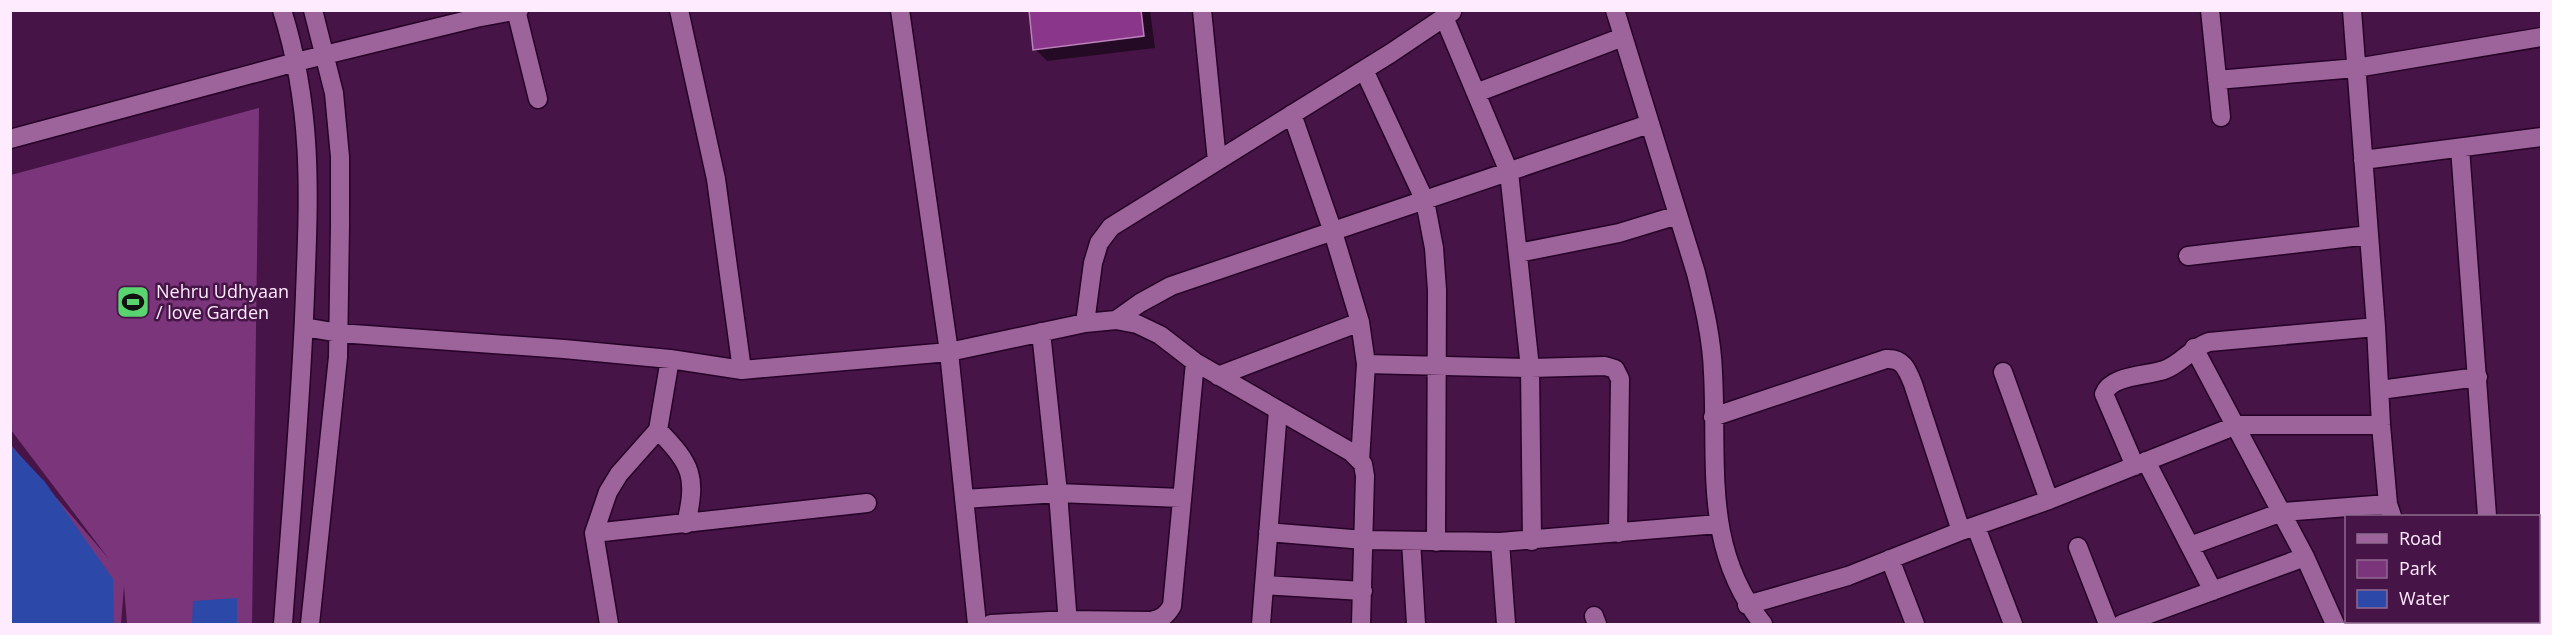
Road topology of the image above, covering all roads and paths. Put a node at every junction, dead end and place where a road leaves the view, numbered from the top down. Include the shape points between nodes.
1 (282, 10) edge
2 (313, 10) edge
3 (679, 10) edge
4 (900, 10) edge
5 (1202, 10) edge
6 (1615, 10) edge
7 (2210, 10) edge
8 (2352, 10) edge
9 (517, 11) edge
10 (1449, 14) edge
11 (1623, 37) junction
12 (2541, 38) edge
13 (326, 56) junction
14 (296, 62) junction
15 (2356, 68) junction
16 (1364, 70) junction
17 (2217, 80) junction
18 (1476, 93) junction
19 (538, 99) dead end
20 (1292, 114) junction
21 (2221, 117) dead end
22 (1649, 124) junction
23 (2541, 137) edge
24 (10, 139) edge
25 (2460, 148) junction
26 (2363, 160) junction
27 (1217, 161) junction
28 (1509, 172) junction
29 (1425, 201) junction
30 (1678, 215) junction
31 (1333, 232) junction
32 (2369, 235) junction
33 (1518, 253) junction
34 (2188, 256) dead end
35 (1116, 320) junction
36 (1360, 322) junction
37 (1084, 324) junction
38 (304, 327) junction
39 (2376, 327) junction
40 (1041, 332) junction
41 (339, 333) junction
42 (2194, 348) junction
43 (949, 352) junction
44 (670, 359) junction
45 (1195, 363) junction
46 (1366, 364) junction
47 (1437, 366) junction
48 (1530, 368) junction
49 (742, 370) junction
50 (2003, 372) dead end
51 (1218, 376) junction
52 (2478, 377) junction
53 (2379, 390) junction
54 (1278, 410) junction
55 (1713, 417) junction
56 (2237, 425) junction
57 (2381, 425) junction
58 (658, 430) junction
59 (1360, 461) junction
60 (2141, 463) junction
61 (1058, 493) junction
62 (1180, 498) junction
63 (964, 499) junction
64 (2049, 500) junction
65 (867, 503) dead end
66 (2390, 510) edge
67 (2282, 512) junction
68 (2487, 515) edge
69 (686, 524) junction
70 (1718, 524) junction
71 (1968, 529) junction
72 (1268, 532) junction
73 (594, 533) junction
74 (1618, 533) junction
75 (1364, 540) junction
76 (1532, 541) junction
77 (1411, 542) junction
78 (1436, 542) junction
79 (1500, 542) junction
80 (2190, 546) junction
81 (2078, 547) dead end
82 (2306, 557) junction
83 (1890, 559) junction
84 (1264, 585) junction
85 (1363, 591) junction
86 (2213, 591) junction
87 (1747, 605) junction
88 (1068, 622) edge
89 (282, 624) edge
90 (310, 624) edge
91 (609, 624) edge
92 (977, 624) edge
93 (991, 624) edge
94 (1262, 624) edge
95 (1360, 624) edge
96 (1416, 624) edge
97 (1506, 624) edge
98 (1763, 624) edge
99 (1915, 624) edge
100 (2013, 624) edge
101 (2108, 624) edge
102 (2122, 624) edge
103 (2335, 624) edge

1 - 14 street
2 - 13 street
3 - 49 street via 716,179
4 - 43 street
5 - 27 street
6 - 11 street
7 - 17 street
8 - 15 street
9 - 13 street
9 - 19 street
10 - 16 street
10 - 18 street
11 - 18 street
11 - 22 street
12 - 15 street
13 - 14 street
13 - 41 street via 340,157
14 - 24 street
14 - 38 street via 304,101 309,185
15 - 17 street
15 - 26 street
16 - 20 street
16 - 29 street
17 - 21 street
18 - 28 street
20 - 27 street
20 - 31 street
22 - 28 street
22 - 30 street
23 - 25 street
25 - 26 street
25 - 52 street
26 - 32 street
27 - 37 street via 1111,227 1099,243 1093,263
28 - 29 street
28 - 33 street
29 - 31 street
29 - 47 street via 1435,258
30 - 33 street via 1619,233
30 - 55 street via 1710,335
31 - 35 street via 1171,286
31 - 36 street
32 - 34 street
32 - 39 street
33 - 48 street
35 - 37 street
35 - 45 street via 1160,335
36 - 46 street
36 - 51 street
37 - 40 street
38 - 41 street
38 - 89 street
39 - 42 street via 2221,339
39 - 53 street
40 - 43 street
40 - 61 street
41 - 44 street
41 - 90 street
42 - 56 street
42 - 60 street via 2165,369 2106,388 2106,403
43 - 49 street
43 - 63 street
44 - 49 street
44 - 58 street
45 - 51 street
45 - 62 street
46 - 47 street
46 - 59 street
47 - 48 street
47 - 78 street
48 - 74 street via 1605,366 1619,374
48 - 76 street
50 - 64 street
51 - 54 street
52 - 53 street
52 - 68 street
53 - 57 street
54 - 59 street
54 - 72 street
55 - 70 street
55 - 71 street via 1895,358 1902,363 1912,384
56 - 57 street
56 - 60 street
56 - 67 street
57 - 66 street
58 - 69 street via 674,447 692,478 693,495
58 - 73 street via 619,474
59 - 75 street via 1365,476
60 - 64 street
60 - 80 street
61 - 62 street
61 - 63 street
61 - 88 street
62 - 88 street via 1172,606 1167,614 1151,621
63 - 92 street
64 - 71 street
65 - 69 street
66 - 67 street
67 - 80 street
67 - 82 street
69 - 73 street
70 - 74 street
70 - 87 street via 1727,563
71 - 83 street
71 - 100 street
72 - 75 street
72 - 84 street
73 - 91 street
74 - 76 street
75 - 77 street
75 - 85 street
76 - 79 street
77 - 78 street
77 - 96 street
78 - 79 street
79 - 97 street
80 - 86 street
81 - 101 street
82 - 86 street
82 - 103 street
83 - 87 street via 1848,576
83 - 99 street
84 - 85 street
84 - 94 street
85 - 95 street
86 - 102 street
87 - 98 street
88 - 93 street

